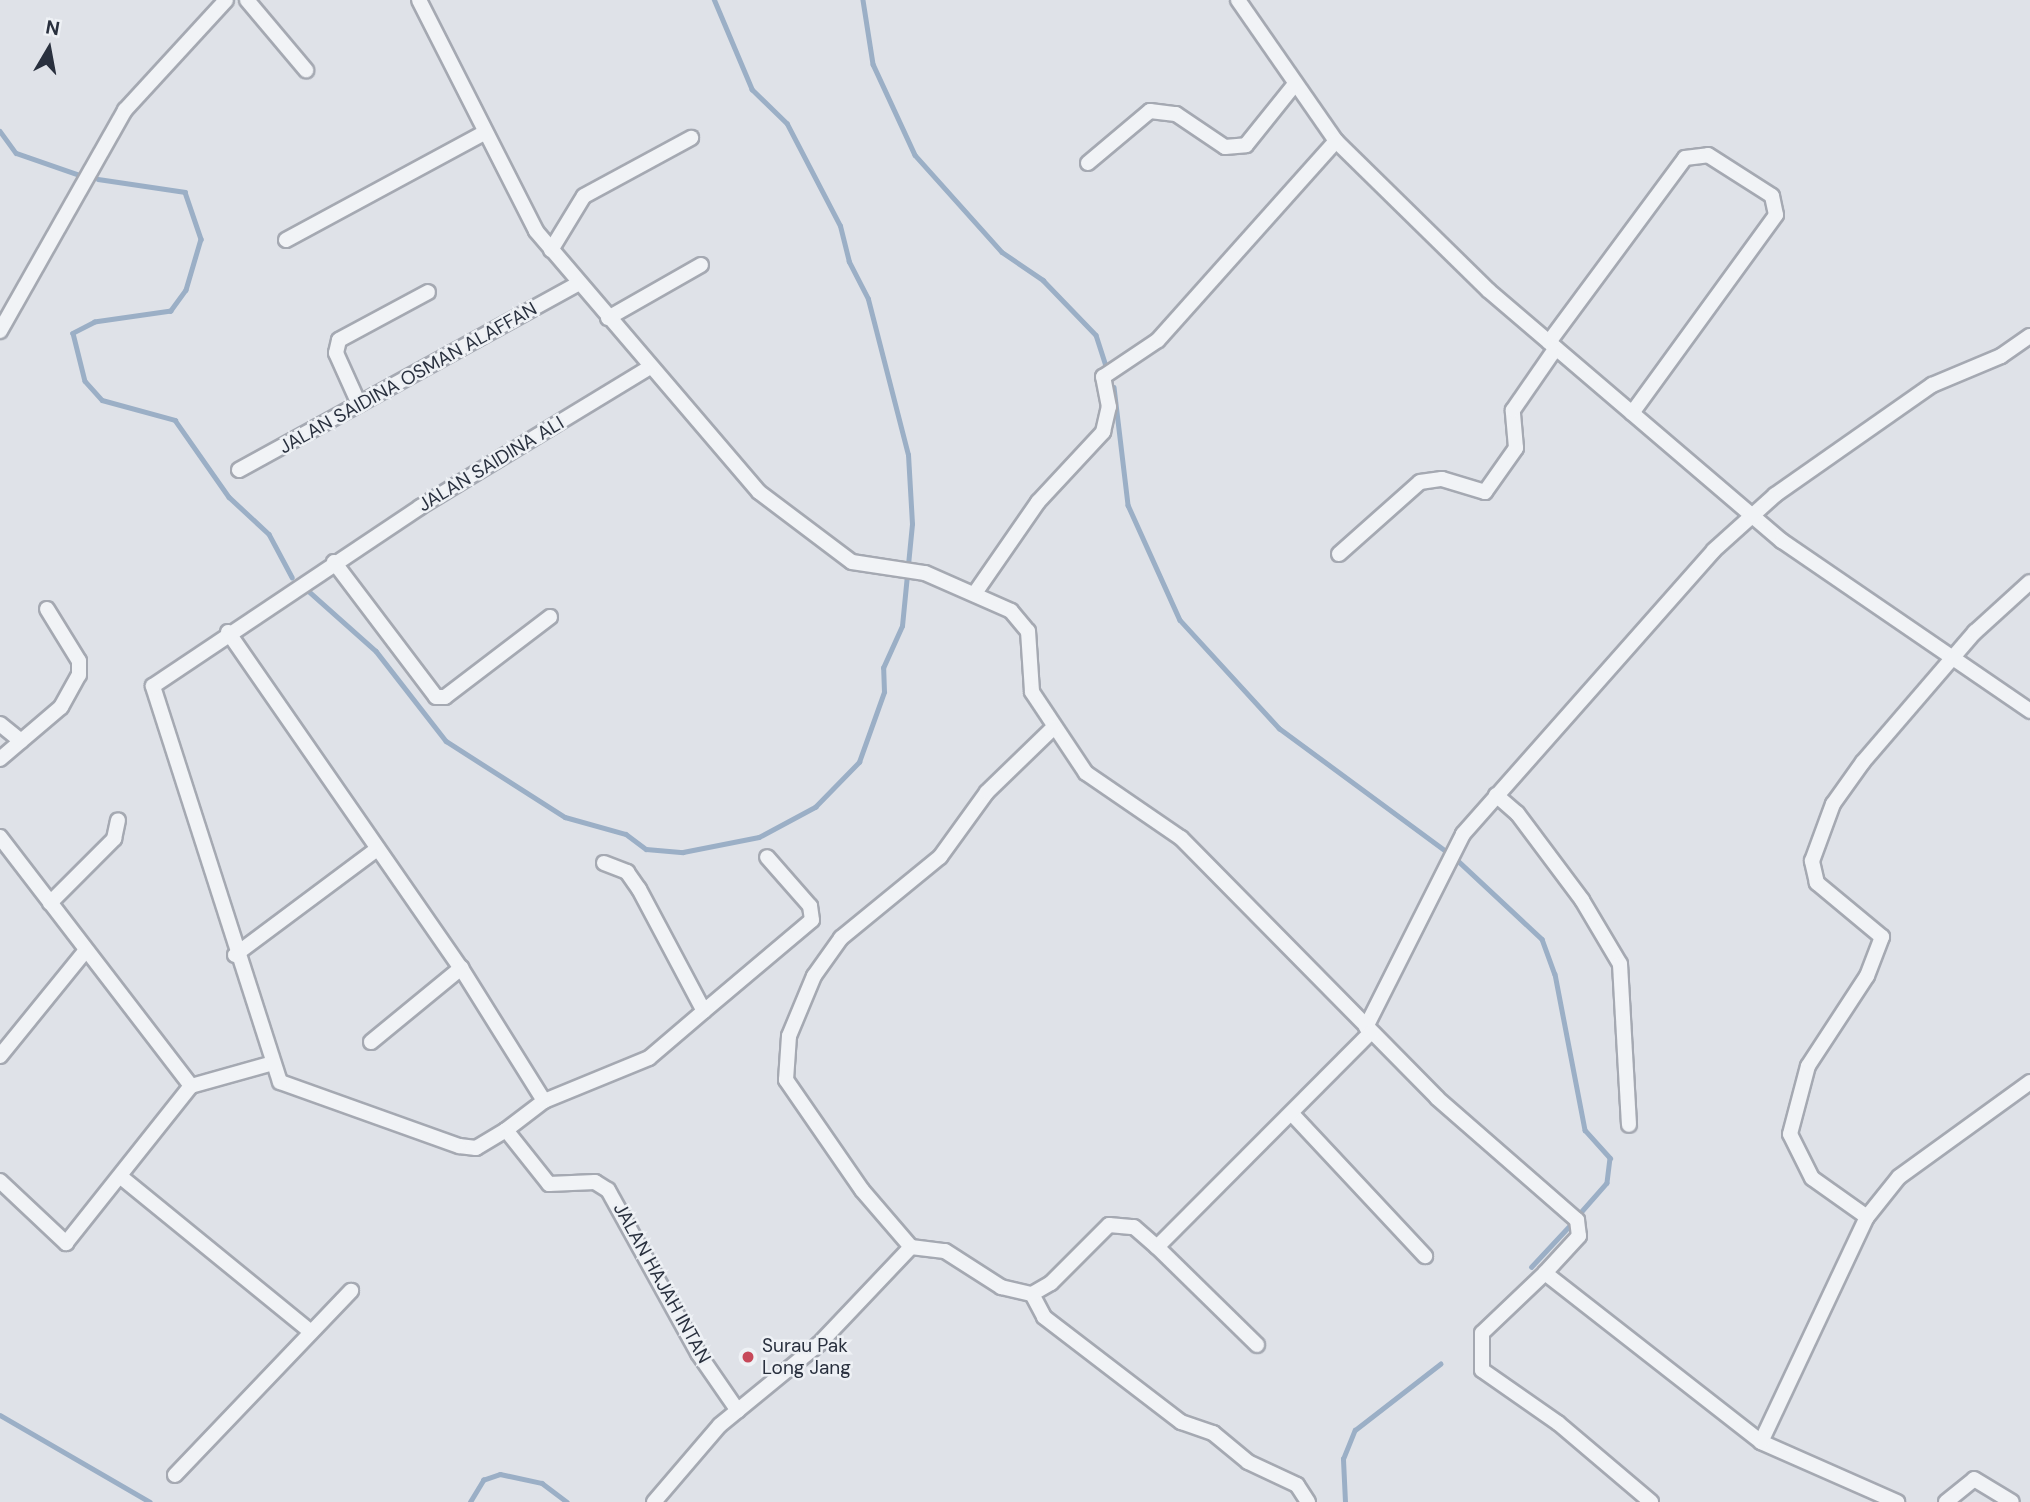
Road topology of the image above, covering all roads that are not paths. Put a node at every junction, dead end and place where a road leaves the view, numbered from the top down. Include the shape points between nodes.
1 (226, 0) edge
2 (247, 0) edge
3 (419, 0) edge
4 (1238, 0) edge
5 (306, 70) dead end
6 (1294, 85) junction
7 (484, 134) junction
8 (691, 138) dead end
9 (1336, 141) junction
10 (1088, 163) dead end
11 (286, 240) dead end
12 (551, 250) junction
13 (701, 265) dead end
14 (577, 284) junction
15 (428, 292) dead end
16 (608, 318) junction
17 (0, 331) edge
18 (2030, 336) edge
19 (1553, 345) junction
20 (649, 368) junction
21 (359, 404) junction
22 (1632, 413) junction
23 (239, 471) dead end
24 (1749, 516) junction
25 (1339, 554) dead end
26 (334, 562) junction
27 (2030, 582) edge
28 (975, 593) junction
29 (47, 610) dead end
30 (550, 617) dead end
31 (228, 632) junction
32 (1951, 660) junction
33 (2030, 711) edge
34 (0, 724) edge
35 (1053, 728) junction
36 (20, 741) junction
37 (0, 759) edge
38 (1496, 795) junction
39 (118, 820) dead end
40 (0, 837) edge
41 (377, 849) junction
42 (767, 857) dead end
43 (604, 863) dead end
44 (50, 904) junction
45 (86, 950) junction
46 (235, 955) junction
47 (461, 968) junction
48 (704, 1011) junction
49 (1368, 1030) junction
50 (371, 1042) dead end
51 (0, 1056) edge
52 (270, 1064) junction
53 (2030, 1082) edge
54 (191, 1086) junction
55 (544, 1101) junction
56 (1294, 1116) junction
57 (1629, 1125) dead end
58 (506, 1130) junction
59 (121, 1177) junction
60 (0, 1181) edge
61 (1867, 1217) junction
62 (911, 1247) junction
63 (1157, 1247) junction
64 (1426, 1256) dead end
65 (1545, 1273) junction
66 (351, 1291) dead end
67 (1032, 1294) junction
68 (311, 1332) junction
69 (1257, 1345) dead end
70 (738, 1411) junction
71 (1761, 1442) junction
72 (174, 1475) dead end
73 (1872, 1498) edge
74 (654, 1502) edge
75 (1308, 1502) edge
76 (1651, 1502) edge
77 (1897, 1502) edge
78 (1946, 1502) edge
79 (2012, 1502) edge

1 - 17 street via 125,110
2 - 5 street
3 - 7 street
4 - 6 street
6 - 9 street
6 - 10 street via 1246,145 1225,147 1176,114 1150,111
7 - 11 street
7 - 12 street
8 - 12 street via 584,196
9 - 19 street via 1441,248
9 - 28 street via 1158,340 1103,377 1109,407 1103,432 1038,502
12 - 14 street
13 - 16 street
14 - 16 street
14 - 21 street, JALAN SAIDINA OSMAN ALAFFAN
15 - 21 street via 340,340 336,354
16 - 20 street
18 - 24 street via 2001,356 1932,385
19 - 22 street
19 - 22 street via 1685,158 1708,155 1772,195 1776,215
19 - 25 street via 1513,410 1516,448 1485,492 1443,479 1420,482
20 - 26 street, JALAN SAIDINA ALI
20 - 28 street via 792,522 852,562 912,570
21 - 23 street, JALAN SAIDINA OSMAN ALAFFAN
22 - 24 street
24 - 32 street
24 - 38 street
26 - 30 street via 440,698
26 - 31 street, JALAN SAIDINA ALI
27 - 32 street
28 - 35 street via 1024,624 1032,692
29 - 36 street via 79,660 79,675 61,707
31 - 41 street
31 - 46 street, JALAN SAIDINA ALI via 153,686
32 - 33 street
32 - 61 street via 1846,783 1811,861 1817,883 1882,937 1867,976 1808,1066 1790,1134 1812,1178
34 - 36 street
35 - 49 street via 1086,773 1181,838
35 - 62 street via 987,792 940,857 841,938 814,976 789,1036 786,1080 862,1190
36 - 37 street
38 - 49 street via 1463,834 1444,867
38 - 57 street via 1517,813 1574,889 1620,964
39 - 44 street via 114,839
40 - 44 street
41 - 46 street
41 - 47 street
42 - 48 street via 810,906 812,920
43 - 48 street via 627,872 639,888
44 - 45 street
45 - 51 street
45 - 54 street
46 - 52 street
47 - 50 street
47 - 55 street
48 - 55 street via 649,1058
49 - 56 street
49 - 65 street via 1575,1220 1578,1236
52 - 54 street
52 - 58 street via 288,1089 459,1146 476,1148
53 - 61 street via 1899,1177
54 - 59 street
55 - 58 street
56 - 63 street
56 - 64 street
58 - 70 street, JALAN HAJAH INTAN via 549,1184 595,1182 608,1190 698,1353
59 - 60 street via 66,1242
59 - 68 street
61 - 71 street
62 - 67 street via 945,1251 1001,1287
62 - 70 street via 819,1344
63 - 67 street via 1134,1227 1109,1225 1051,1283
63 - 69 street
65 - 71 street
65 - 76 street via 1482,1333 1482,1370 1558,1423
66 - 68 street
67 - 75 street via 1044,1317 1161,1407 1297,1485
68 - 72 street
70 - 74 street via 689,1456
71 - 73 street
73 - 77 street
78 - 79 street via 1975,1479

